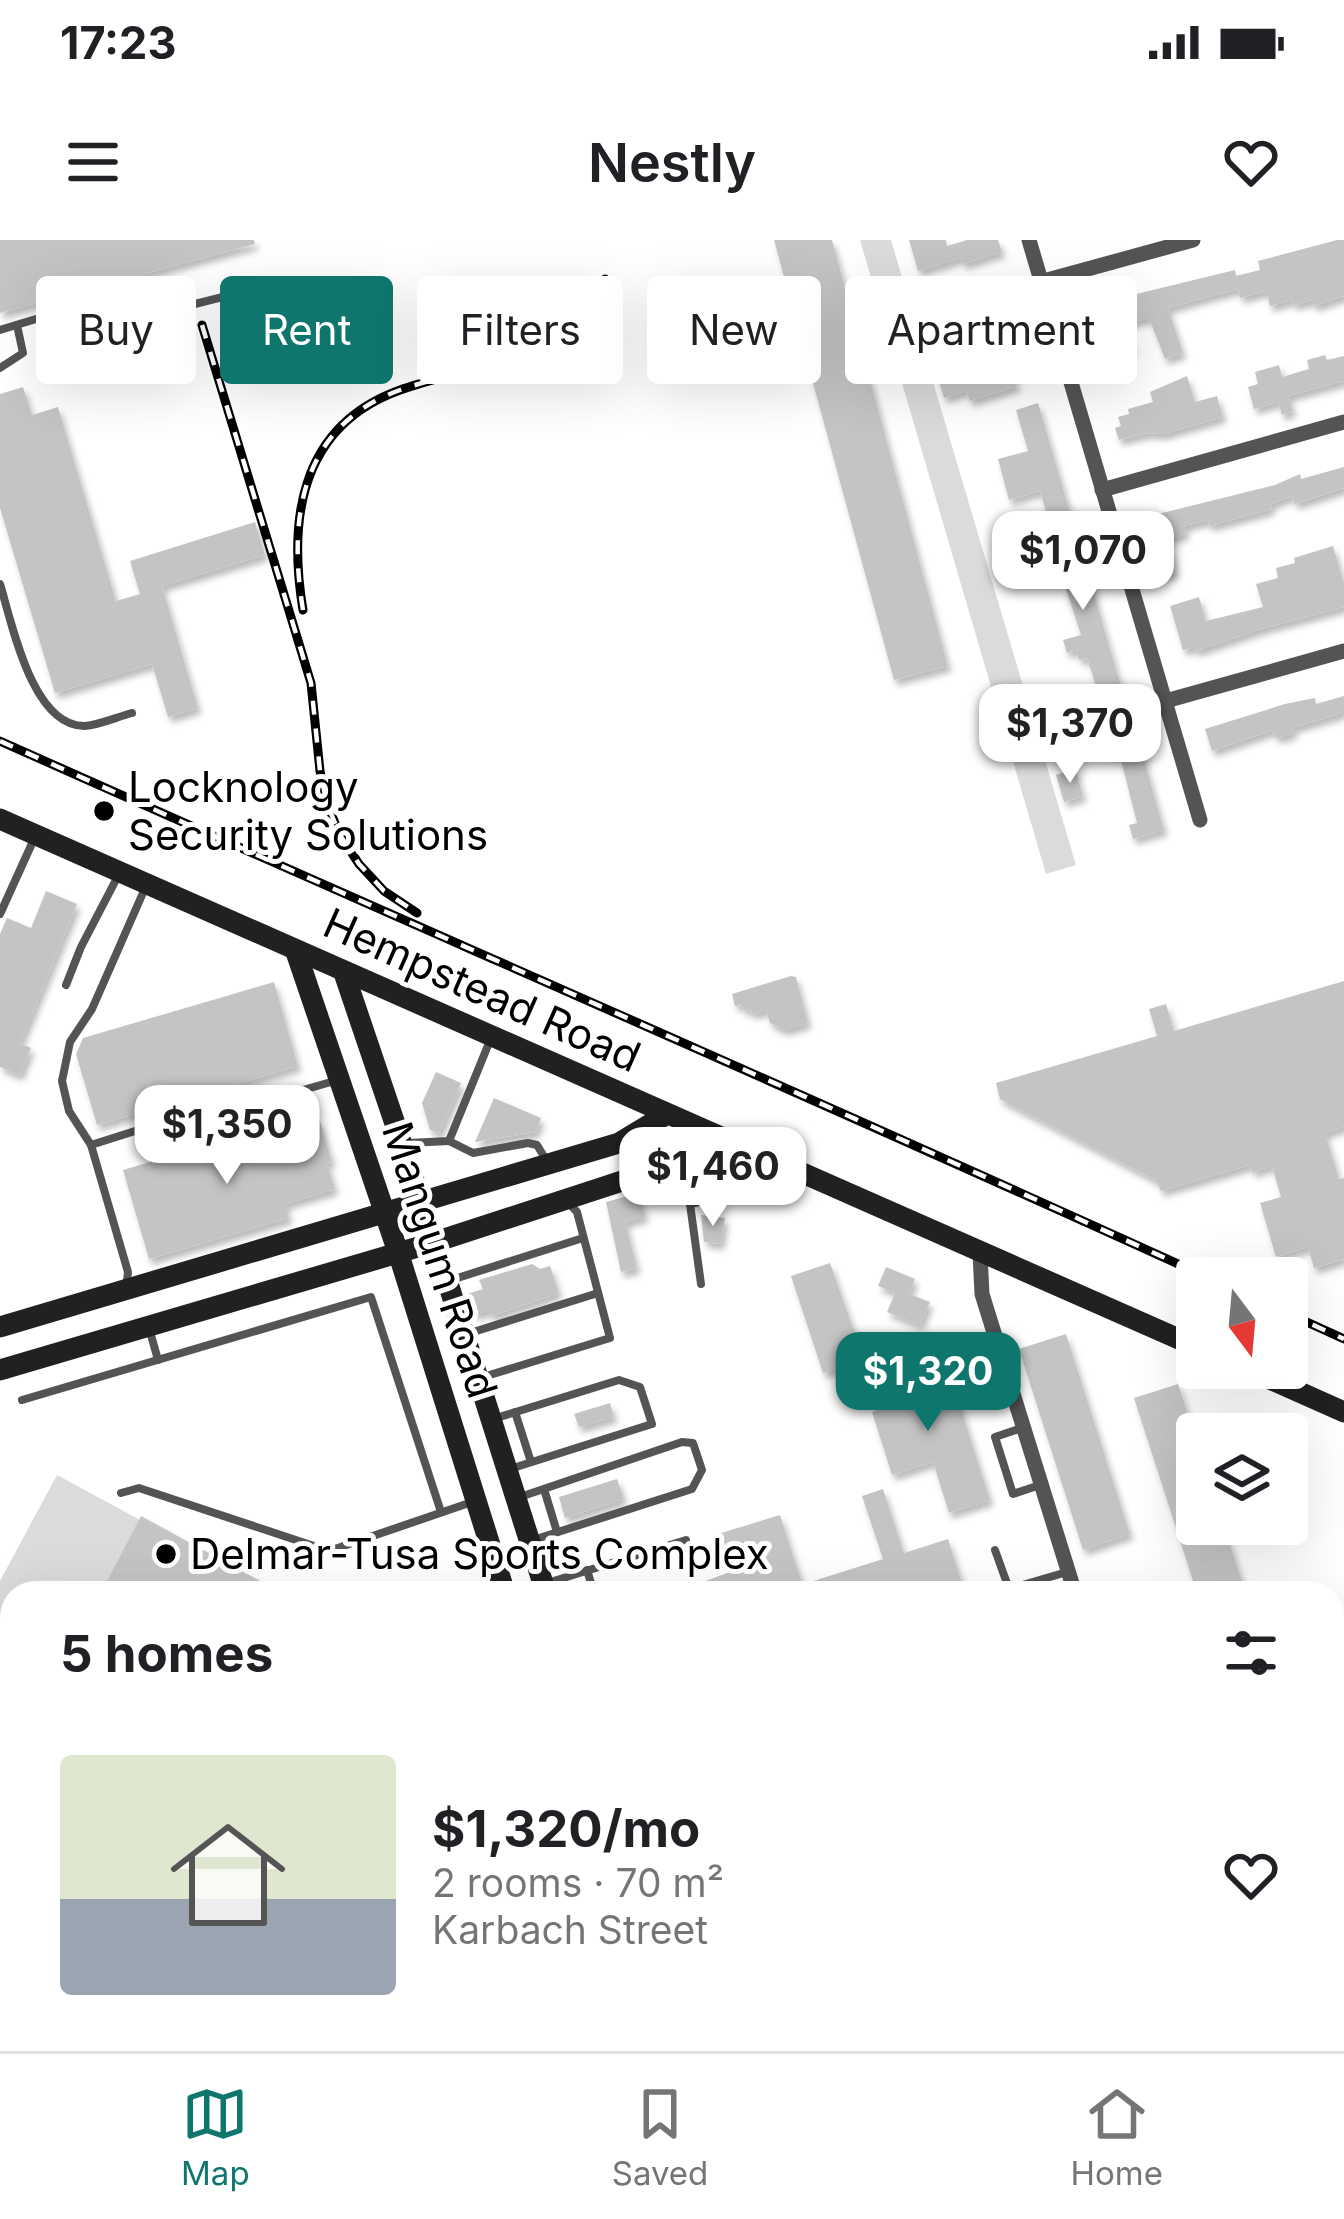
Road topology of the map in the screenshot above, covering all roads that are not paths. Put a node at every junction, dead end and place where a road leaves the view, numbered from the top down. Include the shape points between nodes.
1 (1029, 240) edge
2 (1193, 240) edge
3 (1040, 276) edge
4 (1064, 276) edge
5 (220, 298) edge
6 (17, 325) junction
7 (0, 330) edge
8 (0, 368) edge
9 (1071, 384) edge
10 (1344, 422) edge
11 (1102, 490) junction
12 (0, 584) edge
13 (1344, 651) edge
14 (1162, 702) junction
15 (132, 713) dead end
16 (0, 819) edge
17 (1200, 820) dead end
18 (36, 835) junction
19 (120, 873) junction
20 (147, 885) junction
21 (0, 887) edge
22 (10, 892) junction
23 (0, 914) edge
24 (296, 952) junction
25 (344, 973) junction
26 (66, 986) dead end
27 (491, 1037) junction
28 (340, 1079) junction
29 (667, 1114) junction
30 (716, 1136) junction
31 (449, 1142) junction
32 (91, 1145) junction
33 (403, 1145) junction
34 (763, 1157) junction
35 (549, 1164) junction
36 (659, 1168) junction
37 (565, 1199) junction
38 (422, 1202) junction
39 (690, 1204) junction
40 (383, 1213) junction
41 (584, 1238) junction
42 (435, 1242) junction
43 (398, 1252) junction
44 (980, 1253) junction
45 (447, 1281) junction
46 (701, 1284) dead end
47 (126, 1290) junction
48 (598, 1293) junction
49 (0, 1327) edge
50 (144, 1328) junction
51 (463, 1336) junction
52 (1176, 1338) edge
53 (158, 1360) junction
54 (0, 1370) edge
55 (476, 1379) junction
56 (1292, 1389) edge
57 (22, 1400) dead end
58 (515, 1412) junction
59 (1344, 1412) edge
60 (489, 1420) junction
61 (1024, 1427) junction
62 (531, 1462) junction
63 (510, 1484) junction
64 (1042, 1485) junction
65 (544, 1490) junction
66 (121, 1493) dead end
67 (476, 1498) junction
68 (441, 1512) junction
69 (557, 1532) junction
70 (686, 1540) dead end
71 (529, 1541) junction
72 (995, 1550) dead end
73 (587, 1570) junction
74 (1068, 1571) junction
75 (501, 1581) edge
76 (542, 1581) edge
77 (561, 1581) edge
78 (590, 1581) edge
79 (1006, 1581) edge
80 (1035, 1581) edge
81 (1071, 1581) edge

1 - 3 street
2 - 4 street
5 - 6 lane via 175,309 141,287
6 - 7 lane
6 - 8 lane via 23,353
9 - 11 street
10 - 11 street
11 - 14 street
12 - 15 lane via 28,673 53,714 82,726
13 - 14 street
14 - 17 street
16 - 18 main road, Hempstead Road
18 - 19 main road, Hempstead Road
18 - 22 lane
19 - 20 main road, Hempstead Road
19 - 26 lane
20 - 24 main road, Hempstead Road
20 - 32 lane via 70,1042 62,1081 69,1111
21 - 22 lane
22 - 23 lane
24 - 25 main road, Hempstead Road
24 - 28 main road, Mangum Road
25 - 27 main road, Hempstead Road
25 - 33 main road, Mangum Road
27 - 29 main road, Hempstead Road
27 - 31 lane
28 - 32 lane via 244,1106 223,1103
28 - 40 main road, Mangum Road
29 - 30 main road, Hempstead Road
29 - 35 main road via 619,1144
30 - 34 main road, Hempstead Road
30 - 36 main road
31 - 33 lane
31 - 35 lane via 473,1153 528,1143
32 - 47 lane via 128,1272
33 - 38 main road, Mangum Road
34 - 39 lane via 732,1187
34 - 44 main road, Hempstead Road
35 - 37 main road
35 - 38 main road
36 - 37 main road
36 - 39 lane
37 - 41 lane
37 - 42 main road
38 - 40 main road
38 - 42 main road, Mangum Road
39 - 46 lane
40 - 43 main road, Mangum Road
40 - 47 main road
41 - 45 lane
41 - 48 lane
42 - 43 main road
42 - 45 main road, Mangum Road
43 - 50 main road
43 - 67 main road, Mangum Road
44 - 52 main road, Hempstead Road
44 - 61 street via 982,1294
45 - 51 main road, Mangum Road
47 - 49 main road
47 - 50 main road
48 - 51 lane
48 - 55 lane via 610,1339
50 - 53 lane
50 - 54 main road
51 - 55 main road, Mangum Road
53 - 57 lane
53 - 68 lane via 371,1298
55 - 60 main road, Mangum Road
56 - 59 main road
58 - 60 lane
58 - 62 lane
58 - 62 lane via 619,1380 640,1387 652,1424
60 - 63 main road, Mangum Road
61 - 64 street
61 - 64 lane via 995,1437 1013,1494
62 - 63 lane
63 - 65 lane
63 - 67 main road
63 - 71 main road, Mangum Road
64 - 74 street
65 - 69 lane
65 - 69 lane via 682,1442 693,1443 702,1470 692,1489
66 - 68 lane via 139,1488 329,1551
67 - 68 lane
67 - 75 main road, Mangum Road
69 - 71 lane
70 - 73 lane
71 - 76 main road, Mangum Road
72 - 79 lane
73 - 77 lane
73 - 78 lane
74 - 80 lane
74 - 81 street

